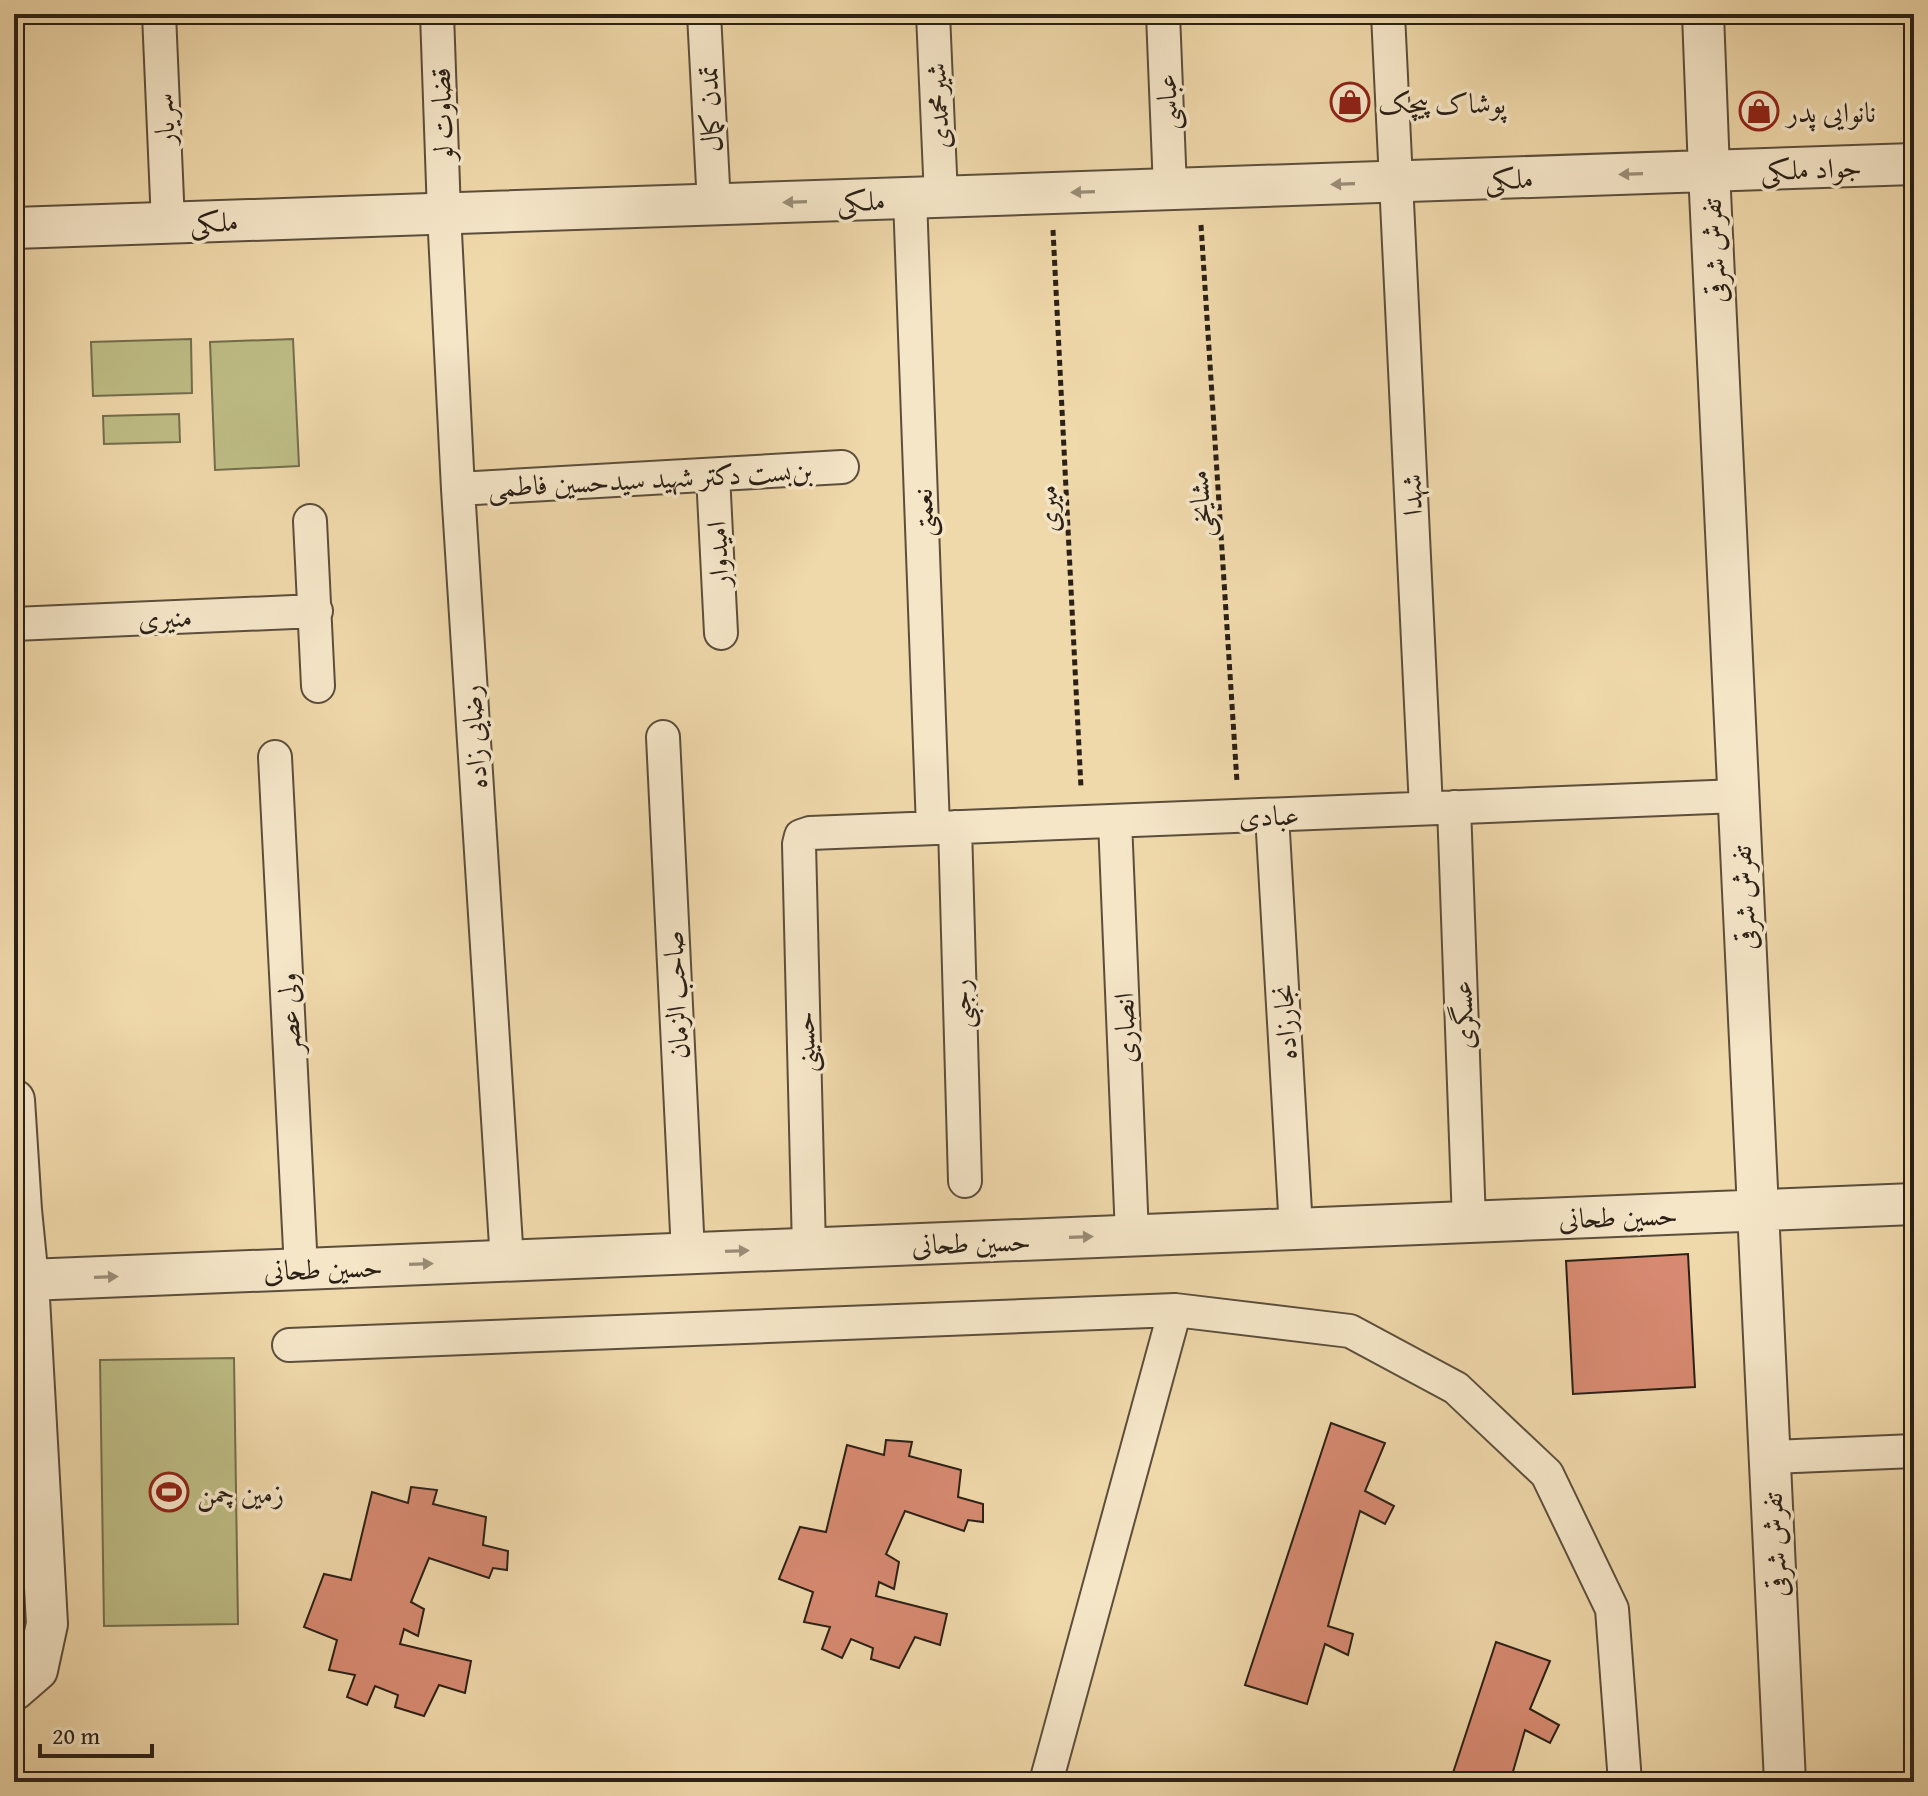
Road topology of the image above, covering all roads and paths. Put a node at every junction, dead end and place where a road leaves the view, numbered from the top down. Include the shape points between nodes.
1 (159, 14) edge
2 (437, 14) edge
3 (704, 14) edge
4 (933, 14) edge
5 (1163, 14) edge
6 (1388, 14) edge
7 (1703, 14) edge
8 (1914, 164) edge
9 (1709, 171) junction
10 (1395, 182) junction
11 (1184, 189) junction
12 (1051, 193) junction
13 (926, 198) junction
14 (714, 205) junction
15 (444, 213) junction
16 (168, 223) junction
17 (14, 228) edge
18 (842, 467) dead end
19 (713, 475) junction
20 (458, 489) junction
21 (310, 521) dead end
22 (316, 611) junction
23 (14, 624) edge
24 (721, 633) dead end
25 (318, 686) dead end
26 (663, 737) dead end
27 (275, 757) dead end
28 (1738, 796) junction
29 (1440, 808) junction
30 (1272, 815) junction
31 (1239, 816) junction
32 (1115, 821) junction
33 (1083, 822) junction
34 (944, 828) junction
35 (801, 836) joint
36 (14, 1100) edge
37 (965, 1181) dead end
38 (1914, 1204) edge
39 (17, 1210) edge
40 (1758, 1210) junction
41 (1469, 1222) junction
42 (1296, 1229) junction
43 (1132, 1235) junction
44 (809, 1249) junction
45 (688, 1253) junction
46 (507, 1261) junction
47 (301, 1269) junction
48 (28, 1280) junction
49 (1175, 1310) junction
50 (289, 1345) dead end
51 (1914, 1451) edge
52 (1770, 1457) junction
53 (14, 1690) edge
54 (1046, 1782) edge
55 (1625, 1782) edge
56 (1785, 1782) edge

1 - 16 street, سریار
2 - 15 street, قضاوت لو
3 - 14 street, تمدن کمال
4 - 13 street, شیرمحمدی
5 - 11 street, عباسی
6 - 10 street, شهدا
7 - 9 street, تفرش شرقی
8 - 9 street, جواد ملکی
9 -> 10 street, ملکی
9 - 28 street, تفرش شرقی
10 -> 11 street, ملکی
10 - 29 street, شهدا
11 -> 12 street, ملکی
11 - 31 path, مشایخی
12 - 13 street, ملکی
12 - 33 path, میری
13 -> 14 street, ملکی
13 - 34 street, نعمتی
14 - 15 street, ملکی
15 - 16 street, ملکی
15 - 20 street, رضایی زاده
16 - 17 street, ملکی
18 - 19 street, بن‌بست دکتر شهید سیدحسین فاطمی
19 - 20 street, بن‌بست دکتر شهید سیدحسین فاطمی
19 - 24 street, امیدوار
20 - 46 street, رضایی زاده
21 - 22 street
22 - 23 street, منیری
22 - 25 street
26 - 45 street, صاحب الزمان
27 - 47 street, ولی عصر
28 - 29 street, عبادی
28 - 40 street, تفرش شرقی
29 - 30 street, عبادی
29 - 41 street, عسگری
30 - 31 street, عبادی
30 - 42 street, نجارزاده
31 - 32 street, عبادی
32 - 33 street, عبادی
32 - 43 street, انصاری
33 - 34 street, عبادی
34 - 35 street, عبادی
34 - 37 street, رجبی
35 - 44 street, حسینی
36 - 39 street
38 - 40 street, حسین طحانی
39 - 48 street
40 - 41 street, حسین طحانی
40 - 52 street, تفرش شرقی
41 - 42 street, حسین طحانی
42 - 43 street, حسین طحانی
44 -> 43 street, حسین طحانی
45 -> 44 street, حسین طحانی
45 - 46 street, حسین طحانی
47 -> 46 street, حسین طحانی
48 -> 47 street, حسین طحانی
48 - 53 street via 47,1624 37,1670
49 - 50 street
49 - 54 street
49 - 55 street via 1350,1331 1456,1388 1547,1474 1612,1609
51 - 52 street
52 - 56 street, تفرش شرقی

